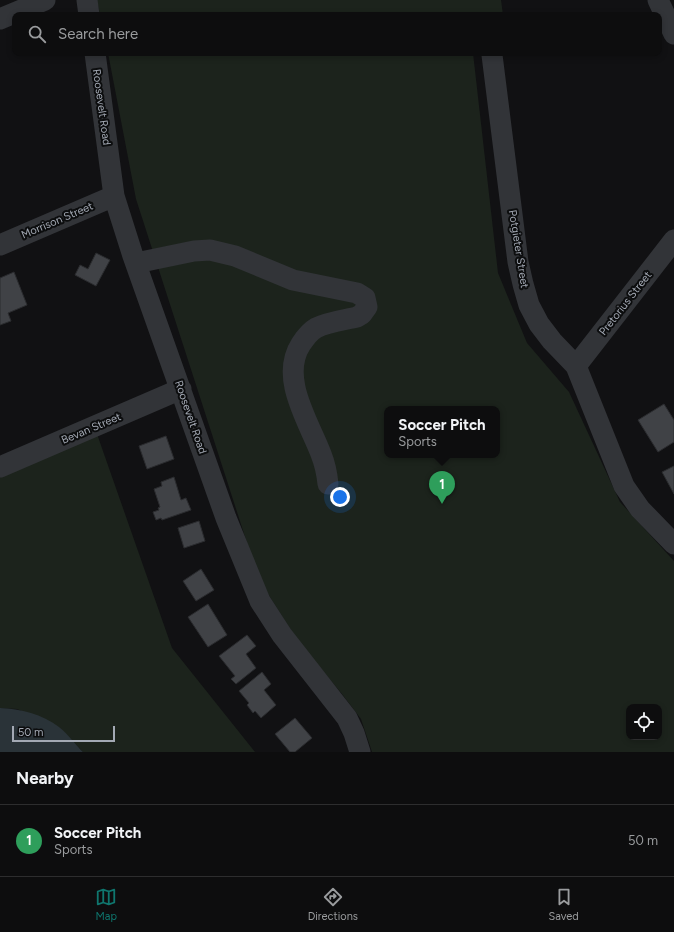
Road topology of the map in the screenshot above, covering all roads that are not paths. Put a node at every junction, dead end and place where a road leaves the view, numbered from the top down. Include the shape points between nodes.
1 (45, 0) edge
2 (87, 0) edge
3 (658, 0) edge
4 (17, 12) edge
5 (89, 12) edge
6 (12, 14) edge
7 (0, 19) edge
8 (674, 34) edge
9 (95, 56) edge
10 (492, 56) edge
11 (114, 196) junction
12 (674, 240) edge
13 (0, 245) edge
14 (136, 263) junction
15 (576, 366) junction
16 (181, 389) junction
17 (0, 467) edge
18 (328, 484) dead end
19 (674, 544) edge
20 (360, 752) edge

1 - 4 street
2 - 5 street
3 - 8 street
6 - 7 street
9 - 11 street, Roosevelt Road
10 - 15 street, Potgieter Street via 518,262 523,284 539,324
11 - 13 street, Morrison Street
11 - 14 street, Roosevelt Road
12 - 15 street, Pretorius Street
14 - 16 street, Roosevelt Road
14 - 18 street via 194,250 210,250 235,256 293,280 357,293 365,298 367,307 362,314 316,328 307,336 295,357 294,371 298,396 321,453
15 - 19 street, Potgieter Street via 624,486 640,509
16 - 17 street, Bevan Street
16 - 20 street, Roosevelt Road via 226,518 260,601 282,635 347,718

